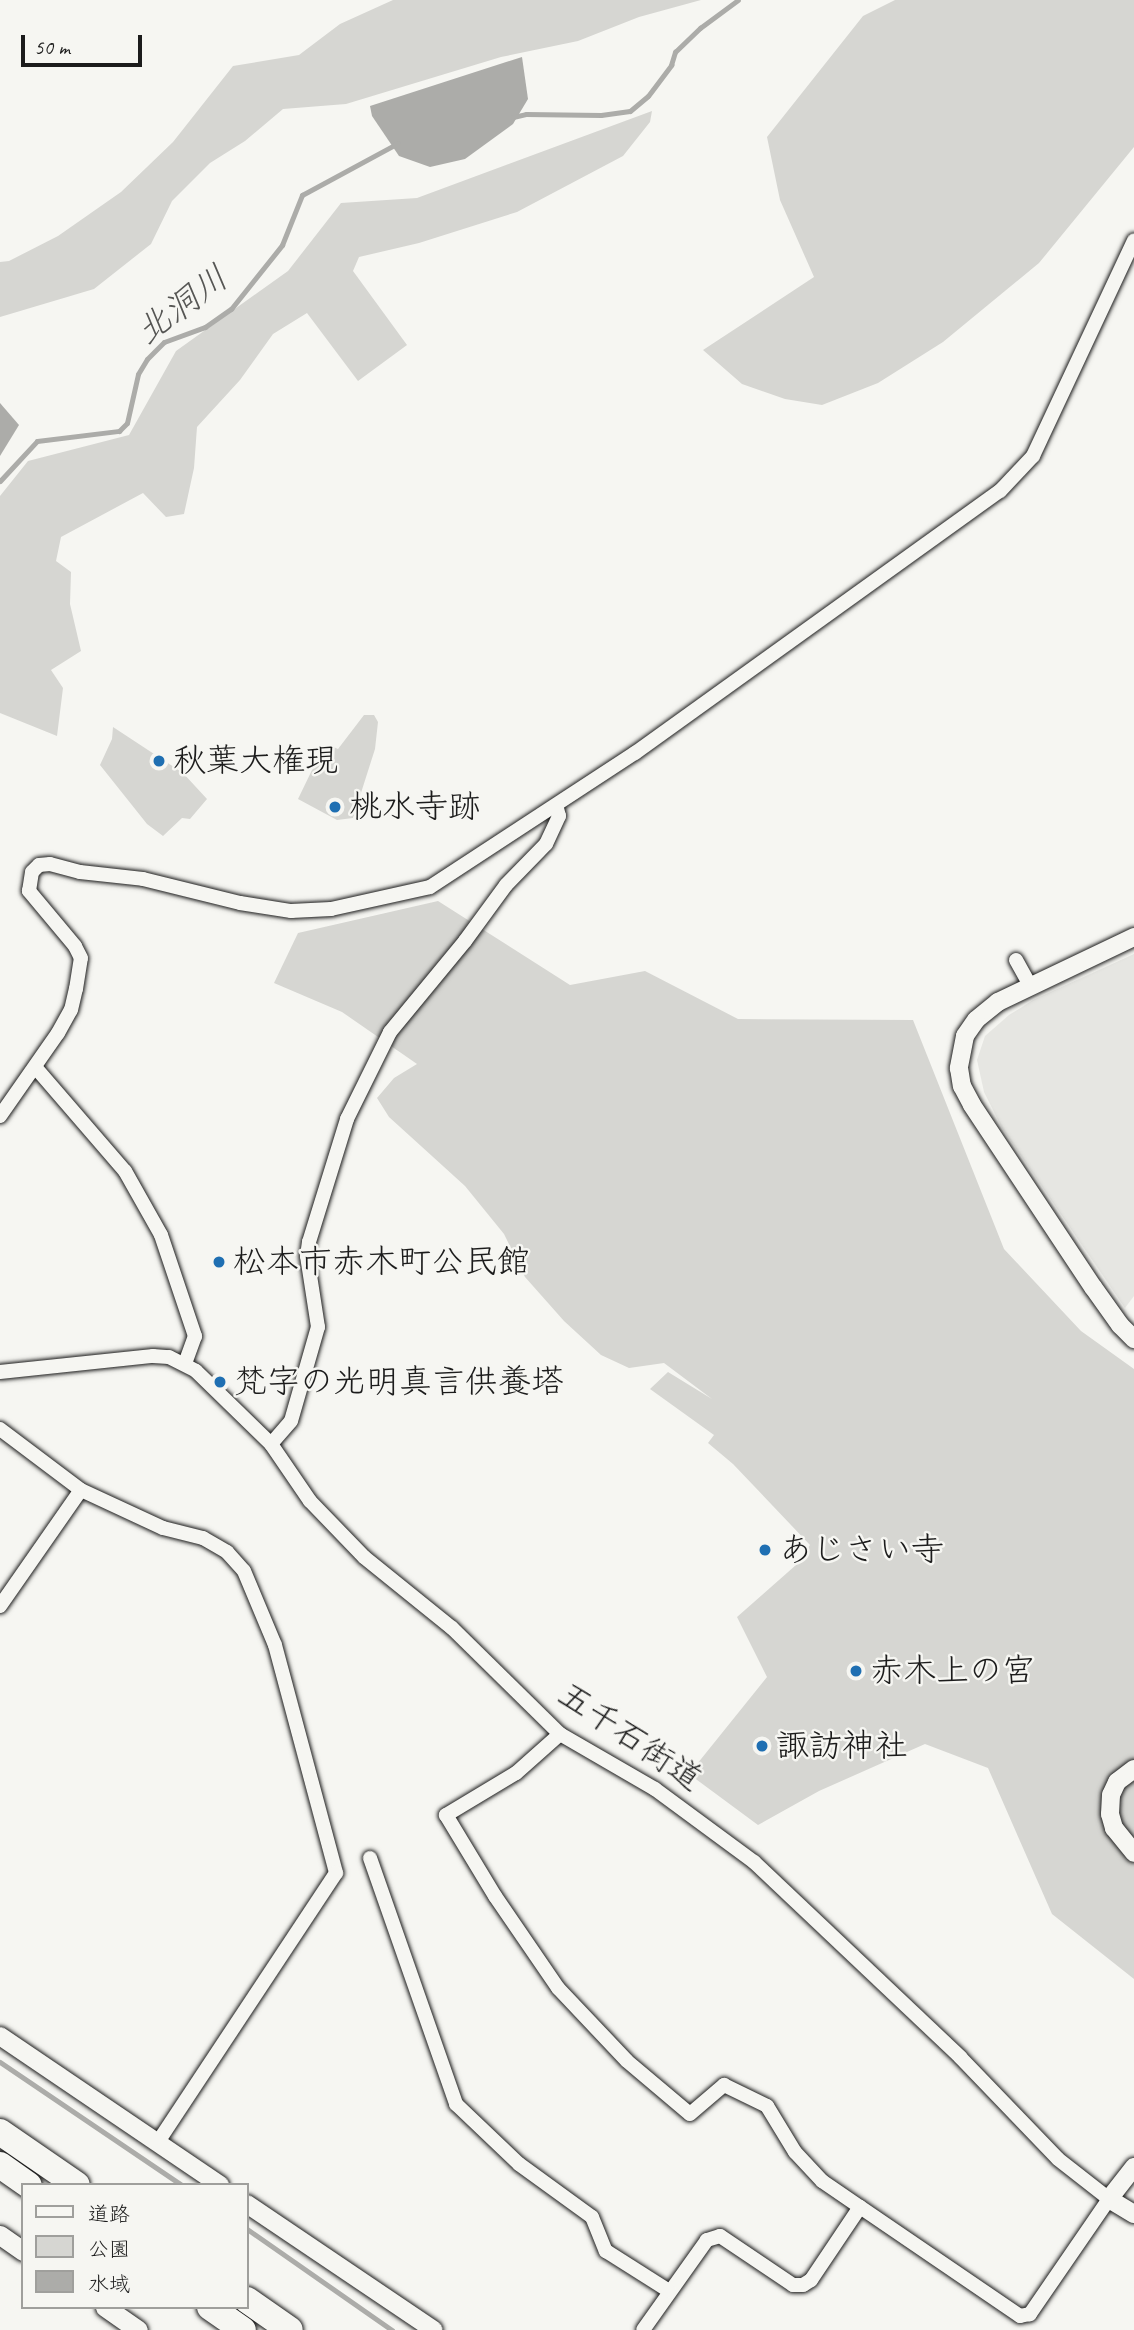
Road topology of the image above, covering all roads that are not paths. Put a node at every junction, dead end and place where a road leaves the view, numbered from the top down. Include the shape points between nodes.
1 (1134, 240) edge
2 (556, 805) junction
3 (1134, 937) edge
4 (1016, 960) dead end
5 (1030, 985) junction
6 (36, 1068) junction
7 (0, 1116) edge
8 (1134, 1339) edge
9 (185, 1363) junction
10 (0, 1372) edge
11 (0, 1429) edge
12 (271, 1444) junction
13 (81, 1490) junction
14 (0, 1606) edge
15 (559, 1734) junction
16 (1134, 1769) edge
17 (1134, 1853) edge
18 (370, 1858) dead end
19 (0, 2036) edge
20 (0, 2132) edge
21 (158, 2142) junction
22 (0, 2165) edge
23 (1134, 2167) edge
24 (26, 2183) edge
25 (74, 2183) edge
26 (217, 2183) edge
27 (1108, 2199) junction
28 (248, 2205) edge
29 (860, 2207) junction
30 (1134, 2214) edge
31 (0, 2235) edge
32 (21, 2250) edge
33 (669, 2291) junction
34 (248, 2301) edge
35 (108, 2309) edge
36 (213, 2309) edge
37 (138, 2330) edge
38 (243, 2330) edge
39 (290, 2330) edge
40 (433, 2330) edge
41 (643, 2330) edge

1 - 2 street via 1033,456 1000,491
2 - 6 street via 430,887 331,909 291,911 143,879 39,865 32,872 29,891 80,958 71,1010
2 - 12 street via 559,816 546,844 506,885 390,1032 347,1119 307,1256 318,1326 290,1421
3 - 5 street
4 - 5 street
5 - 8 street via 998,1002 965,1036 960,1060 962,1086 1074,1259
6 - 7 street
6 - 9 street via 119,1163 161,1236 195,1336
9 - 10 street via 153,1356
9 - 12 street, 五千石街道
11 - 13 street
12 - 15 street, 五千石街道 via 336,1530 393,1583 452,1628
13 - 14 street
13 - 21 street via 163,1528 203,1538 228,1552 244,1571 275,1645 336,1873
15 - 27 street, 五千石街道 via 655,1789 754,1862 950,2048 1058,2159
15 - 29 street via 516,1773 446,1815 495,1896 558,1988 627,2061 690,2114 724,2085 767,2106 795,2152 822,2180
16 - 17 street via 1117,1782 1110,1814 1114,1828
18 - 33 street via 456,2104 519,2164 592,2217 606,2251
19 - 21 street
20 - 25 highway
21 - 26 street
22 - 24 highway
23 - 27 street
27 - 29 street via 1031,2314 1020,2316
27 - 30 street, 五千石街道
28 - 40 street
29 - 33 street via 811,2280 803,2285 793,2285 720,2236 708,2240
31 - 32 main road
33 - 41 street
34 - 39 highway
35 - 37 main road
36 - 38 highway

